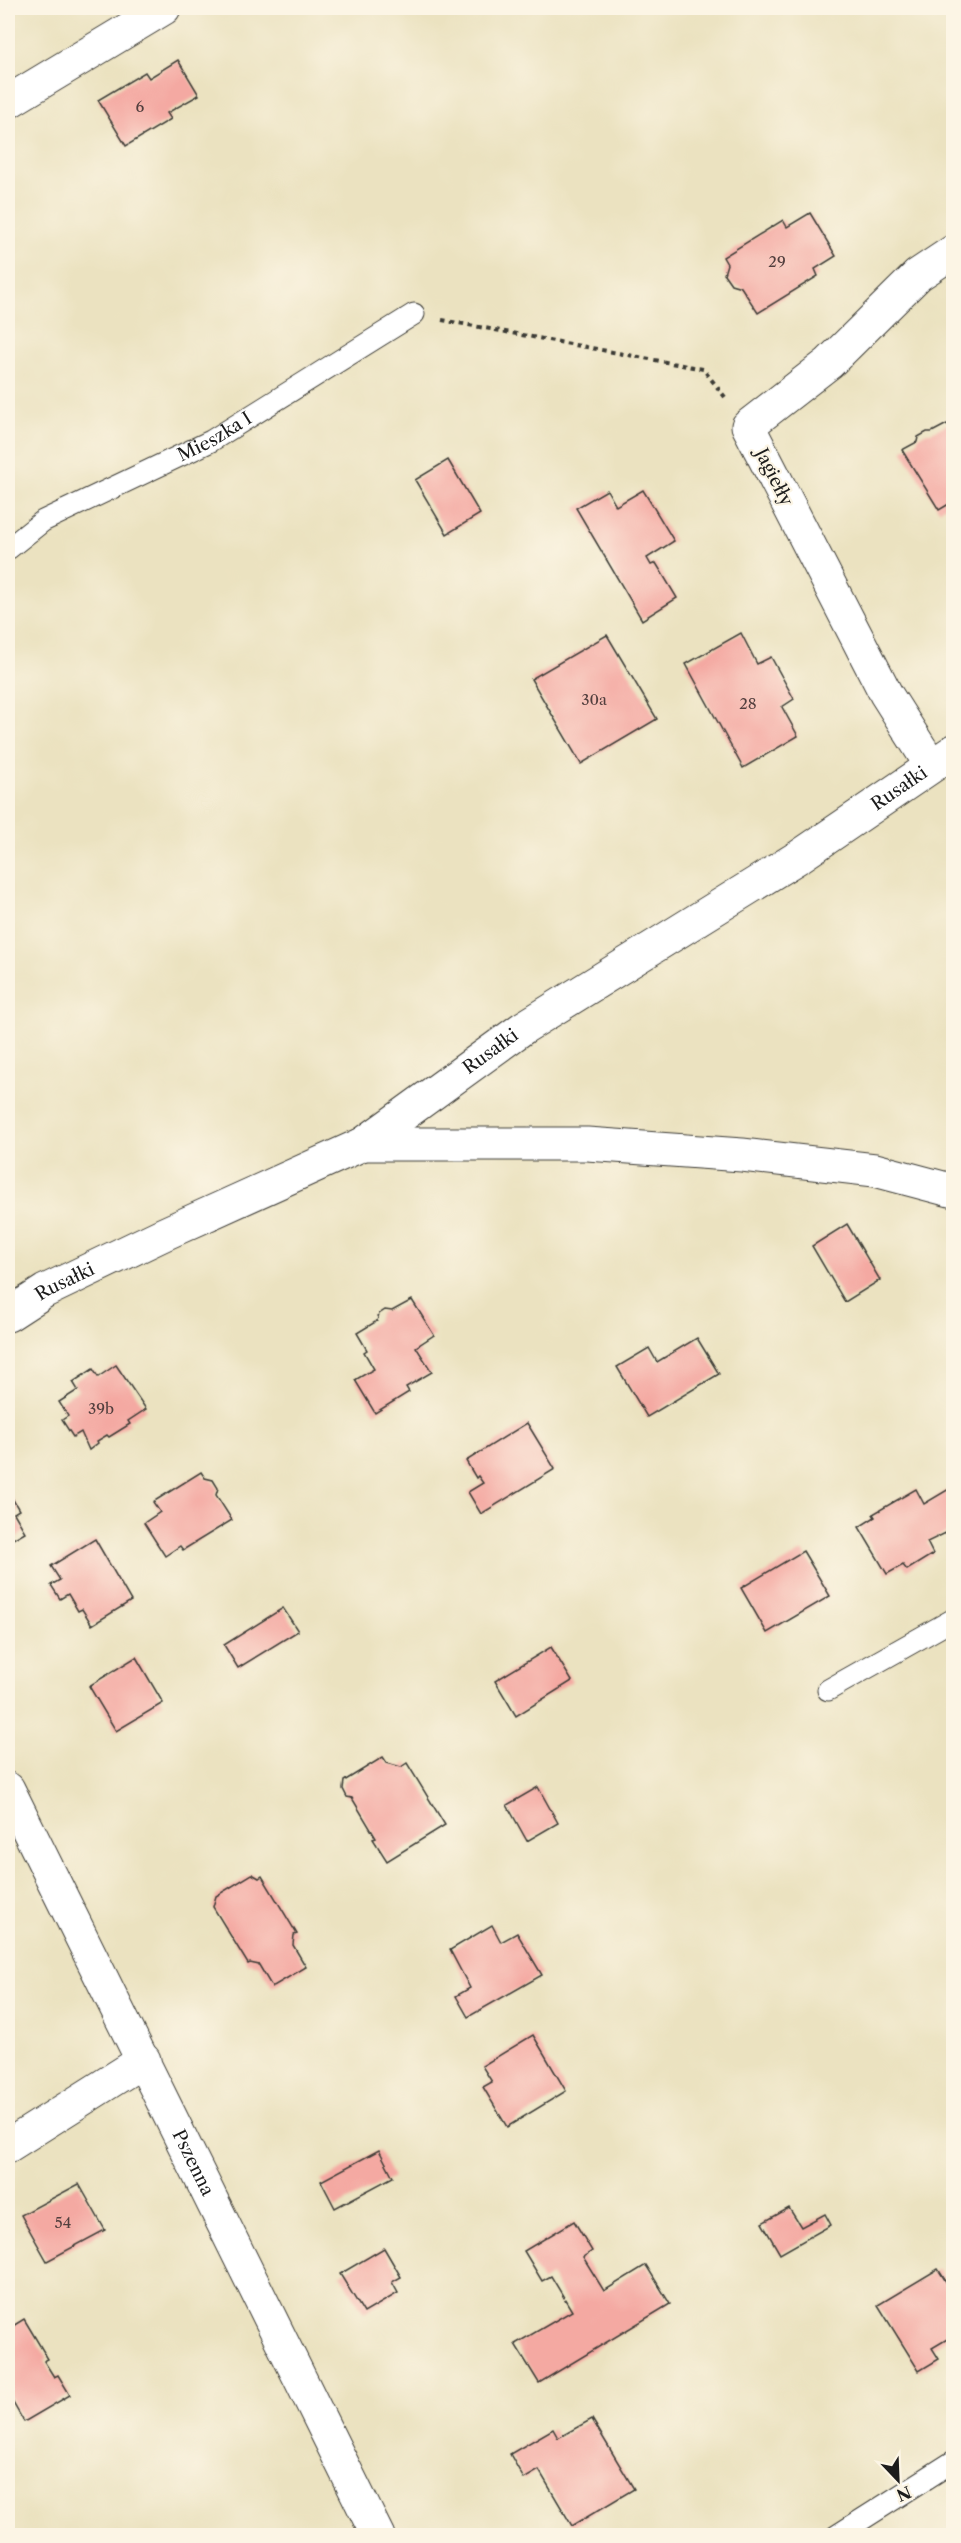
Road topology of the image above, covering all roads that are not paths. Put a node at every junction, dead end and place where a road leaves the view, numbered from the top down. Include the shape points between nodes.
1 (164, 8) edge
2 (8, 102) edge
3 (954, 251) edge
4 (414, 314) road end
5 (8, 549) edge
6 (942, 758) edge
7 (363, 1144) junction
8 (954, 1191) edge
9 (8, 1315) edge
10 (954, 1619) edge
11 (828, 1690) dead end
12 (8, 1789) edge
13 (144, 2060) junction
14 (8, 2146) edge
15 (954, 2461) edge
16 (378, 2535) edge
17 (836, 2535) edge

1 - 2 street
3 - 6 street, Jagiełły via 918,275 829,363 748,426 886,694
4 - 5 lane, Mieszka I via 210,441 43,521
6 - 7 street, Rusałki via 800,856 523,1028
7 - 8 street via 587,1144 742,1155 875,1170
7 - 9 street, Rusałki via 45,1291
10 - 11 lane
12 - 13 street, Pszenna
13 - 14 street
13 - 16 street, Pszenna
15 - 17 lane

